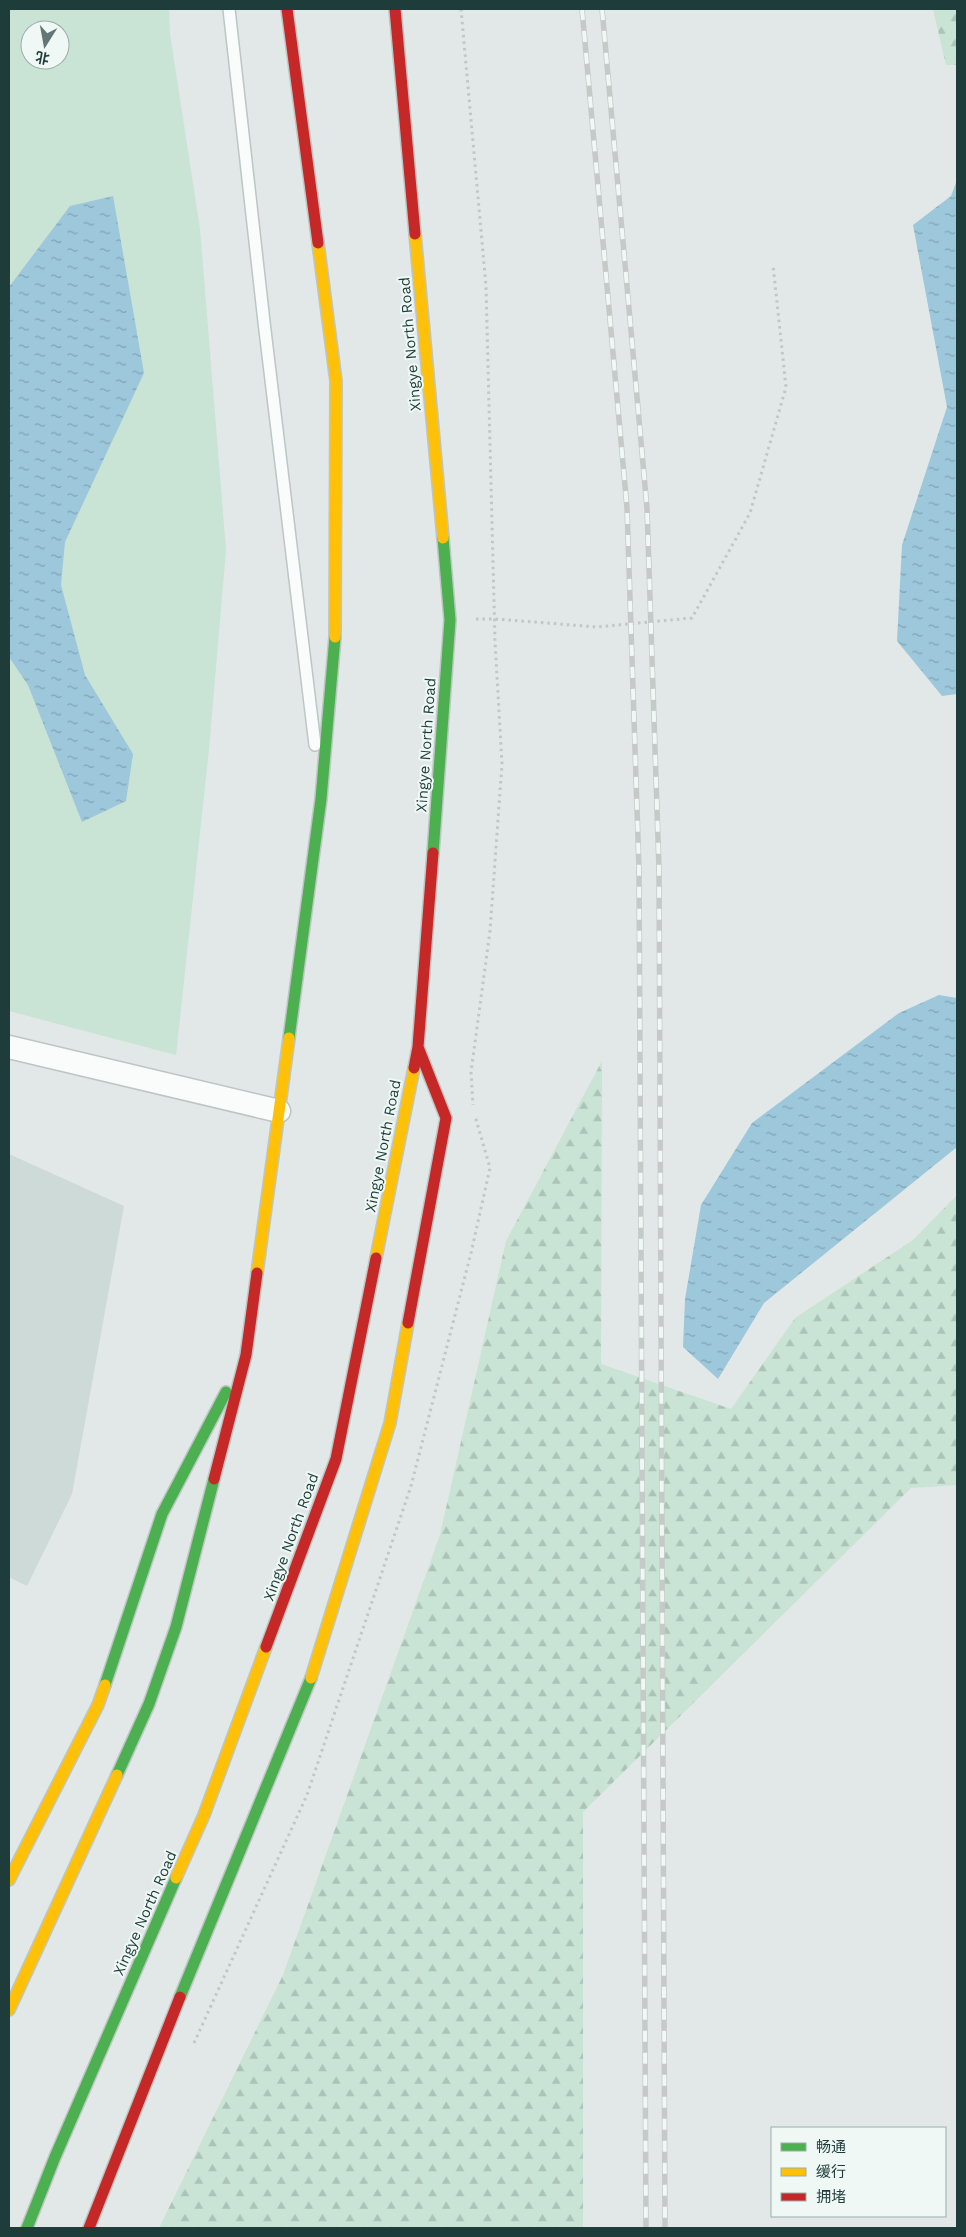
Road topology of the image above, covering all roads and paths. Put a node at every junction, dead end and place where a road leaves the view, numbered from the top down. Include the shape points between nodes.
1 (229, 9) edge
2 (394, 9) edge
3 (286, 12) edge
4 (773, 265) dead end
5 (450, 620) junction
6 (321, 799) junction
7 (9, 1047) edge
8 (418, 1047) junction
9 (279, 1111) junction
10 (246, 1355) junction
11 (9, 1880) edge
12 (9, 2010) edge
13 (27, 2228) edge
14 (89, 2228) edge

1 - 6 lane
2 - 5 main road, Xingye North Road
3 - 6 main road via 336,381 336,625
4 - 5 path via 786,387 750,513 692,618 597,627 495,619
5 - 8 main road, Xingye North Road
6 - 9 main road
7 - 9 street
8 - 13 main road, Xingye North Road via 336,1459 204,1815
8 - 14 main road via 446,1118 390,1423 310,1683 147,2077
9 - 10 main road
10 - 11 main road via 162,1514 98,1705
10 - 12 main road via 176,1627 149,1704

